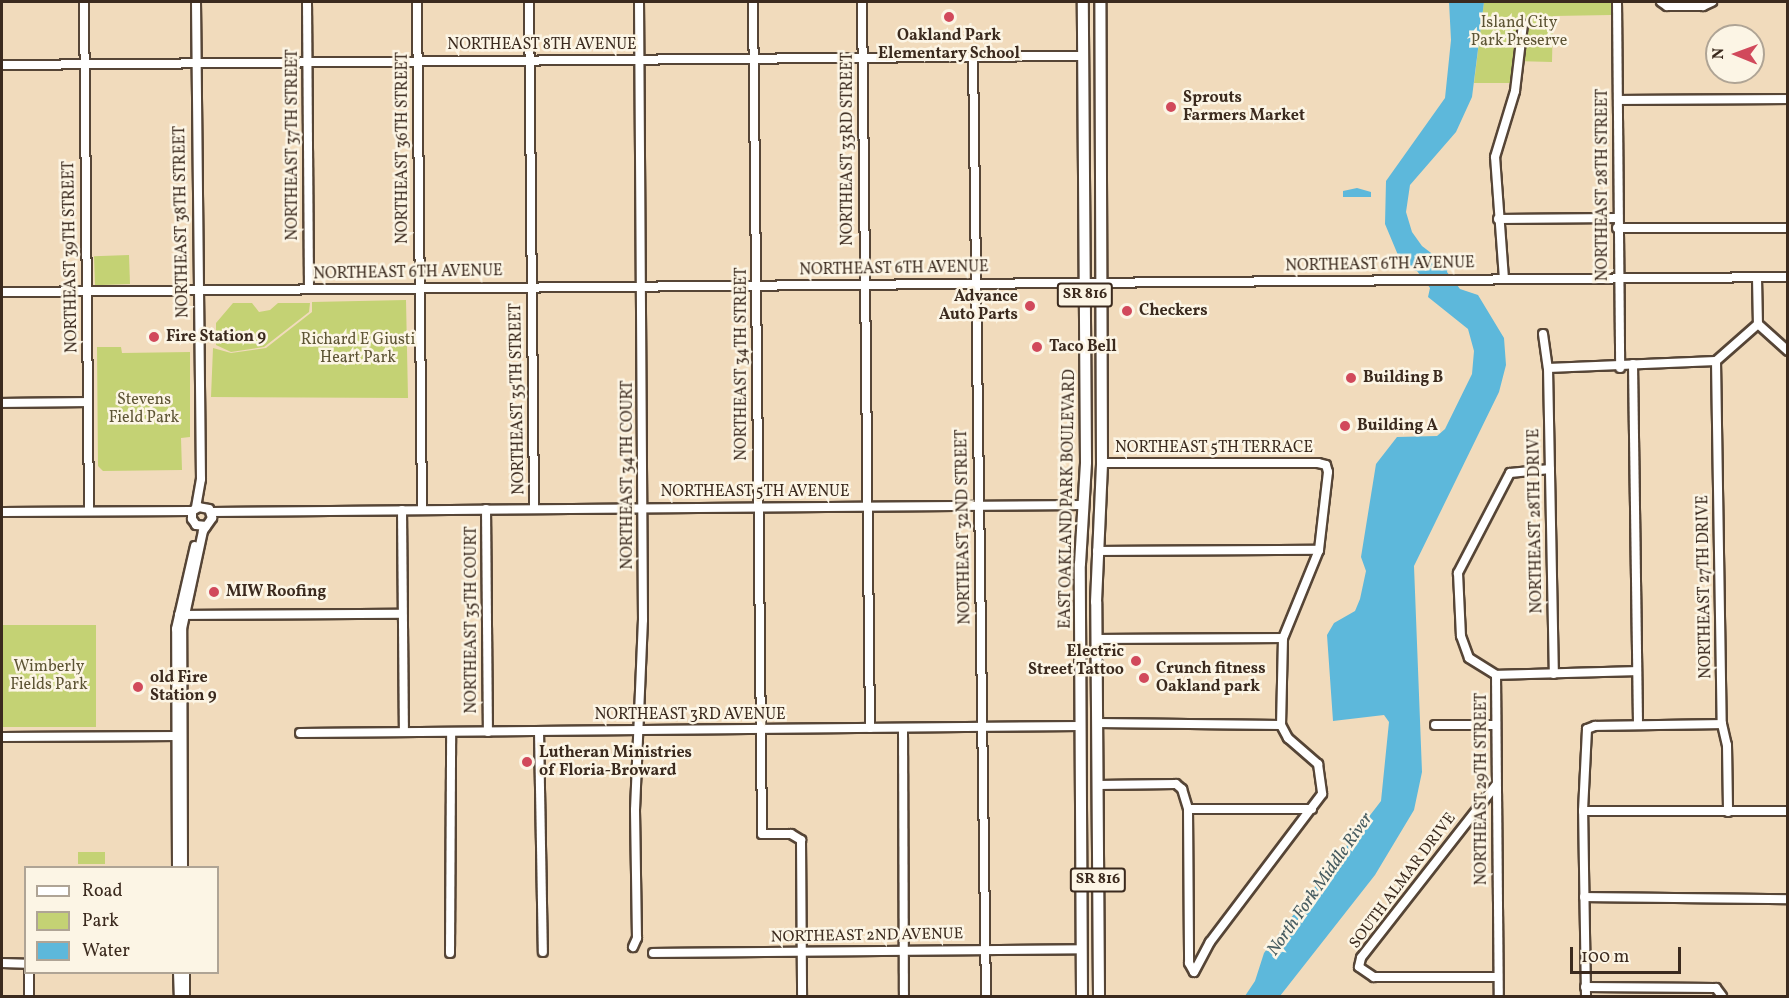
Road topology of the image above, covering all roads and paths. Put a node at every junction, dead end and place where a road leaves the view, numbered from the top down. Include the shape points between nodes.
1 (84, 2) edge
2 (196, 2) edge
3 (307, 2) edge
4 (417, 2) edge
5 (529, 2) edge
6 (639, 2) edge
7 (753, 2) edge
8 (862, 2) edge
9 (1083, 2) edge
10 (1100, 2) edge
11 (1617, 2) edge
12 (1661, 2) edge
13 (1712, 2) edge
14 (1083, 16) junction
15 (1522, 24) dead end
16 (1100, 31) junction
17 (1083, 56) junction
18 (973, 57) junction
19 (862, 58) junction
20 (755, 59) junction
21 (530, 60) junction
22 (639, 60) junction
23 (417, 61) junction
24 (308, 62) junction
25 (2, 64) edge
26 (84, 64) junction
27 (196, 64) junction
28 (1788, 99) edge
29 (1618, 100) junction
30 (1498, 219) junction
31 (1617, 223) junction
32 (1788, 228) edge
33 (1618, 278) junction
34 (1757, 278) junction
35 (1788, 278) edge
36 (1504, 279) junction
37 (1085, 282) junction
38 (1102, 282) junction
39 (976, 283) junction
40 (864, 284) junction
41 (756, 285) junction
42 (642, 286) junction
43 (532, 287) junction
44 (419, 288) junction
45 (309, 289) junction
46 (86, 291) junction
47 (198, 291) junction
48 (2, 292) edge
49 (1758, 324) junction
50 (1543, 334) dead end
51 (1788, 351) edge
52 (1716, 362) junction
53 (1634, 364) junction
54 (1548, 368) junction
55 (1620, 368) junction
56 (87, 402) junction
57 (2, 403) edge
58 (1102, 463) junction
59 (1550, 469) junction
60 (1083, 505) junction
61 (869, 506) junction
62 (978, 506) junction
63 (758, 507) junction
64 (534, 508) junction
65 (643, 508) junction
66 (486, 509) junction
67 (402, 510) junction
68 (422, 510) junction
69 (89, 511) junction
70 (2, 512) edge
71 (201, 516) junction
72 (1098, 535) junction
73 (1319, 550) junction
74 (1097, 551) junction
75 (400, 614) junction
76 (181, 616) junction
77 (1080, 620) junction
78 (1283, 638) junction
79 (1096, 639) junction
80 (1636, 671) junction
81 (1554, 674) junction
82 (1496, 675) junction
83 (1097, 723) junction
84 (1638, 724) junction
85 (1722, 724) junction
86 (1281, 725) junction
87 (1435, 725) dead end
88 (1496, 725) junction
89 (1081, 726) junction
90 (870, 728) junction
91 (903, 728) junction
92 (983, 728) junction
93 (759, 729) junction
94 (641, 730) junction
95 (539, 731) junction
96 (405, 732) junction
97 (451, 732) junction
98 (488, 732) junction
99 (300, 733) dead end
100 (179, 736) junction
101 (2, 737) edge
102 (1097, 749) junction
103 (1097, 785) junction
104 (1496, 785) junction
105 (1188, 808) junction
106 (1312, 809) junction
107 (1583, 811) junction
108 (1788, 811) edge
109 (1728, 812) junction
110 (177, 866) edge
111 (183, 866) edge
112 (1081, 882) junction
113 (1584, 897) junction
114 (1098, 898) junction
115 (1788, 899) edge
116 (633, 947) dead end
117 (1082, 949) junction
118 (903, 950) junction
119 (985, 950) junction
120 (543, 952) dead end
121 (450, 953) dead end
122 (653, 953) dead end
123 (802, 953) junction
124 (2, 963) edge
125 (24, 964) edge
126 (29, 974) edge
127 (178, 974) edge
128 (185, 974) edge
129 (1099, 975) junction
130 (1498, 977) junction
131 (1585, 992) edge
132 (29, 996) edge
133 (179, 996) edge
134 (185, 996) edge
135 (802, 996) edge
136 (904, 996) edge
137 (986, 996) edge
138 (1082, 996) edge
139 (1099, 996) edge
140 (1499, 996) edge
141 (1722, 996) edge

1 - 26 street, NORTHEAST 39TH STREET
2 - 27 street, NORTHEAST 38TH STREET
3 - 24 street, NORTHEAST 37TH STREET
4 - 23 street, NORTHEAST 36TH STREET
5 - 21 street, NORTHEAST 35TH STREET
6 - 22 street, NORTHEAST 34TH COURT
7 - 20 street, NORTHEAST 34TH STREET
8 - 19 street, NORTHEAST 33RD STREET
9 - 14 main road, EAST OAKLAND PARK BOULEVARD / SR 816
10 - 16 main road, EAST OAKLAND PARK BOULEVARD / SR 816
11 - 29 street, NORTHEAST 28TH STREET
12 - 13 street via 1667,6
14 - 16 main road via 1095,21
14 - 17 main road, EAST OAKLAND PARK BOULEVARD / SR 816
15 - 30 street via 1515,91 1495,157
16 - 38 main road, EAST OAKLAND PARK BOULEVARD / SR 816
17 - 18 street, NORTHEAST 8TH AVENUE
17 - 37 main road, EAST OAKLAND PARK BOULEVARD / SR 816
18 - 19 street, NORTHEAST 8TH AVENUE
18 - 39 street, NORTHEAST 32ND STREET
19 - 20 street, NORTHEAST 8TH AVENUE
19 - 40 street, NORTHEAST 33RD STREET
20 - 22 street, NORTHEAST 8TH AVENUE
20 - 41 street, NORTHEAST 34TH STREET
21 - 22 street, NORTHEAST 8TH AVENUE
21 - 23 street, NORTHEAST 8TH AVENUE
21 - 43 street, NORTHEAST 35TH STREET
22 - 42 street, NORTHEAST 34TH COURT
23 - 24 street, NORTHEAST 8TH AVENUE
23 - 44 street, NORTHEAST 36TH STREET
24 - 27 street, NORTHEAST 8TH AVENUE
24 - 45 street, NORTHEAST 37TH STREET
25 - 26 street, NORTHEAST 8TH AVENUE
26 - 27 street, NORTHEAST 8TH AVENUE
26 - 46 street, NORTHEAST 39TH STREET
27 - 47 street, NORTHEAST 38TH STREET
28 - 29 street
29 - 31 street, NORTHEAST 28TH STREET
30 - 31 street
30 - 36 street
31 - 32 street
31 - 33 street, NORTHEAST 28TH STREET
33 - 34 street, NORTHEAST 6TH AVENUE
33 - 36 street, NORTHEAST 6TH AVENUE
33 - 55 street, NORTHEAST 28TH STREET
34 - 35 street, NORTHEAST 6TH AVENUE
34 - 49 street
36 - 38 street, NORTHEAST 6TH AVENUE
37 - 38 street, NORTHEAST 6TH AVENUE
37 - 39 street, NORTHEAST 6TH AVENUE
37 - 60 main road, EAST OAKLAND PARK BOULEVARD / SR 816
38 - 58 main road, EAST OAKLAND PARK BOULEVARD / SR 816
39 - 40 street, NORTHEAST 6TH AVENUE
39 - 62 street, NORTHEAST 32ND STREET
40 - 41 street, NORTHEAST 6TH AVENUE
40 - 61 street, NORTHEAST 33RD STREET
41 - 42 street, NORTHEAST 6TH AVENUE
41 - 63 street, NORTHEAST 34TH STREET
42 - 43 street, NORTHEAST 6TH AVENUE
42 - 65 street, NORTHEAST 34TH COURT
43 - 44 street, NORTHEAST 6TH AVENUE
43 - 64 street, NORTHEAST 35TH STREET
44 - 45 street, NORTHEAST 6TH AVENUE
44 - 68 street, NORTHEAST 36TH STREET
45 - 47 street, NORTHEAST 6TH AVENUE
46 - 47 street, NORTHEAST 6TH AVENUE
46 - 48 street, NORTHEAST 6TH AVENUE
46 - 56 street, NORTHEAST 39TH STREET
47 - 71 street, NORTHEAST 38TH STREET
49 - 51 street
49 - 52 street
50 - 54 street
52 - 53 street
52 - 85 street, NORTHEAST 27TH DRIVE
53 - 55 street
53 - 80 street
54 - 55 street
54 - 59 street, NORTHEAST 28TH DRIVE
56 - 57 street
56 - 69 street, NORTHEAST 39TH STREET
58 - 72 main road, EAST OAKLAND PARK BOULEVARD / SR 816
58 - 73 street, NORTHEAST 5TH TERRACE via 1326,465
59 - 81 street, NORTHEAST 28TH DRIVE
59 - 82 street, NORTHEAST 29TH STREET via 1510,473 1458,573 1461,636 1469,658
60 - 62 street, NORTHEAST 5TH AVENUE
60 - 72 main road via 1090,511
60 - 77 main road, EAST OAKLAND PARK BOULEVARD / SR 816
61 - 62 street, NORTHEAST 5TH AVENUE
61 - 63 street, NORTHEAST 5TH AVENUE
61 - 90 street, NORTHEAST 33RD STREET
62 - 92 street, NORTHEAST 32ND STREET
63 - 65 street, NORTHEAST 5TH AVENUE
63 - 93 street, NORTHEAST 34TH STREET
64 - 65 street, NORTHEAST 5TH AVENUE
64 - 66 street, NORTHEAST 5TH AVENUE
65 - 94 street, NORTHEAST 34TH COURT
66 - 68 street, NORTHEAST 5TH AVENUE
66 - 98 street, NORTHEAST 35TH COURT
67 - 68 street, NORTHEAST 5TH AVENUE
67 - 71 street, NORTHEAST 5TH AVENUE
67 - 75 street
69 - 70 street, NORTHEAST 5TH AVENUE
69 - 71 street, NORTHEAST 5TH AVENUE
71 - 76 street, NORTHEAST 38TH STREET
72 - 74 main road, EAST OAKLAND PARK BOULEVARD / SR 816
73 - 74 street
73 - 78 street
74 - 79 main road, EAST OAKLAND PARK BOULEVARD / SR 816
75 - 76 street
75 - 96 street
76 - 100 street, NORTHEAST 38TH STREET
77 - 79 main road
77 - 89 main road, EAST OAKLAND PARK BOULEVARD / SR 816
78 - 79 street
78 - 86 street
79 - 83 main road, EAST OAKLAND PARK BOULEVARD / SR 816
80 - 81 street
80 - 84 street
81 - 82 street
82 - 88 street, NORTHEAST 29TH STREET
83 - 86 street
83 - 102 main road, EAST OAKLAND PARK BOULEVARD / SR 816
84 - 85 street
84 - 107 street via 1587,729
85 - 109 street, NORTHEAST 27TH DRIVE via 1727,745
86 - 106 street via 1288,738 1318,764 1322,794
87 - 88 street
88 - 104 street, NORTHEAST 29TH STREET
89 - 92 street, NORTHEAST 3RD AVENUE
89 - 102 main road via 1090,733
89 - 112 main road, EAST OAKLAND PARK BOULEVARD / SR 816
90 - 91 street, NORTHEAST 3RD AVENUE
90 - 93 street, NORTHEAST 3RD AVENUE
91 - 92 street, NORTHEAST 3RD AVENUE
91 - 118 street
92 - 119 street, NORTHEAST 32ND STREET
93 - 94 street, NORTHEAST 3RD AVENUE
93 - 123 street, NORTHEAST 34TH STREET via 762,834 791,834 801,840
94 - 95 street, NORTHEAST 3RD AVENUE
94 - 116 street, NORTHEAST 34TH COURT via 634,810 637,938
95 - 98 street, NORTHEAST 3RD AVENUE
95 - 120 street
96 - 97 street, NORTHEAST 3RD AVENUE
96 - 99 street, NORTHEAST 3RD AVENUE
97 - 98 street, NORTHEAST 3RD AVENUE
97 - 121 street, NORTHEAST 35TH COURT
100 - 101 street
100 - 110 street, NORTHEAST 38TH STREET
100 - 111 street, NORTHEAST 38TH STREET
102 - 103 main road, EAST OAKLAND PARK BOULEVARD / SR 816
103 - 105 street via 1176,784 1182,789
103 - 114 main road, EAST OAKLAND PARK BOULEVARD / SR 816
104 - 130 street, NORTHEAST 29TH STREET
104 - 130 street, SOUTH ALMAR DRIVE via 1361,958 1359,967 1374,977
105 - 106 street
105 - 106 street via 1189,963 1194,972 1210,942
107 - 109 street
107 - 113 street
108 - 109 street
112 - 114 main road
112 - 117 main road, EAST OAKLAND PARK BOULEVARD / SR 816
113 - 115 street
113 - 131 street
114 - 129 main road, EAST OAKLAND PARK BOULEVARD / SR 816
117 - 119 street, NORTHEAST 2ND AVENUE
117 - 129 main road via 1092,955
117 - 138 main road, EAST OAKLAND PARK BOULEVARD / SR 816
118 - 119 street, NORTHEAST 2ND AVENUE
118 - 123 street, NORTHEAST 2ND AVENUE
118 - 136 street
119 - 137 street, NORTHEAST 32ND STREET
122 - 123 street, NORTHEAST 2ND AVENUE
123 - 135 street
124 - 125 street
126 - 132 street
127 - 133 street
128 - 134 street
129 - 139 main road, EAST OAKLAND PARK BOULEVARD / SR 816
130 - 140 street, NORTHEAST 29TH STREET
131 - 141 street via 1716,988

